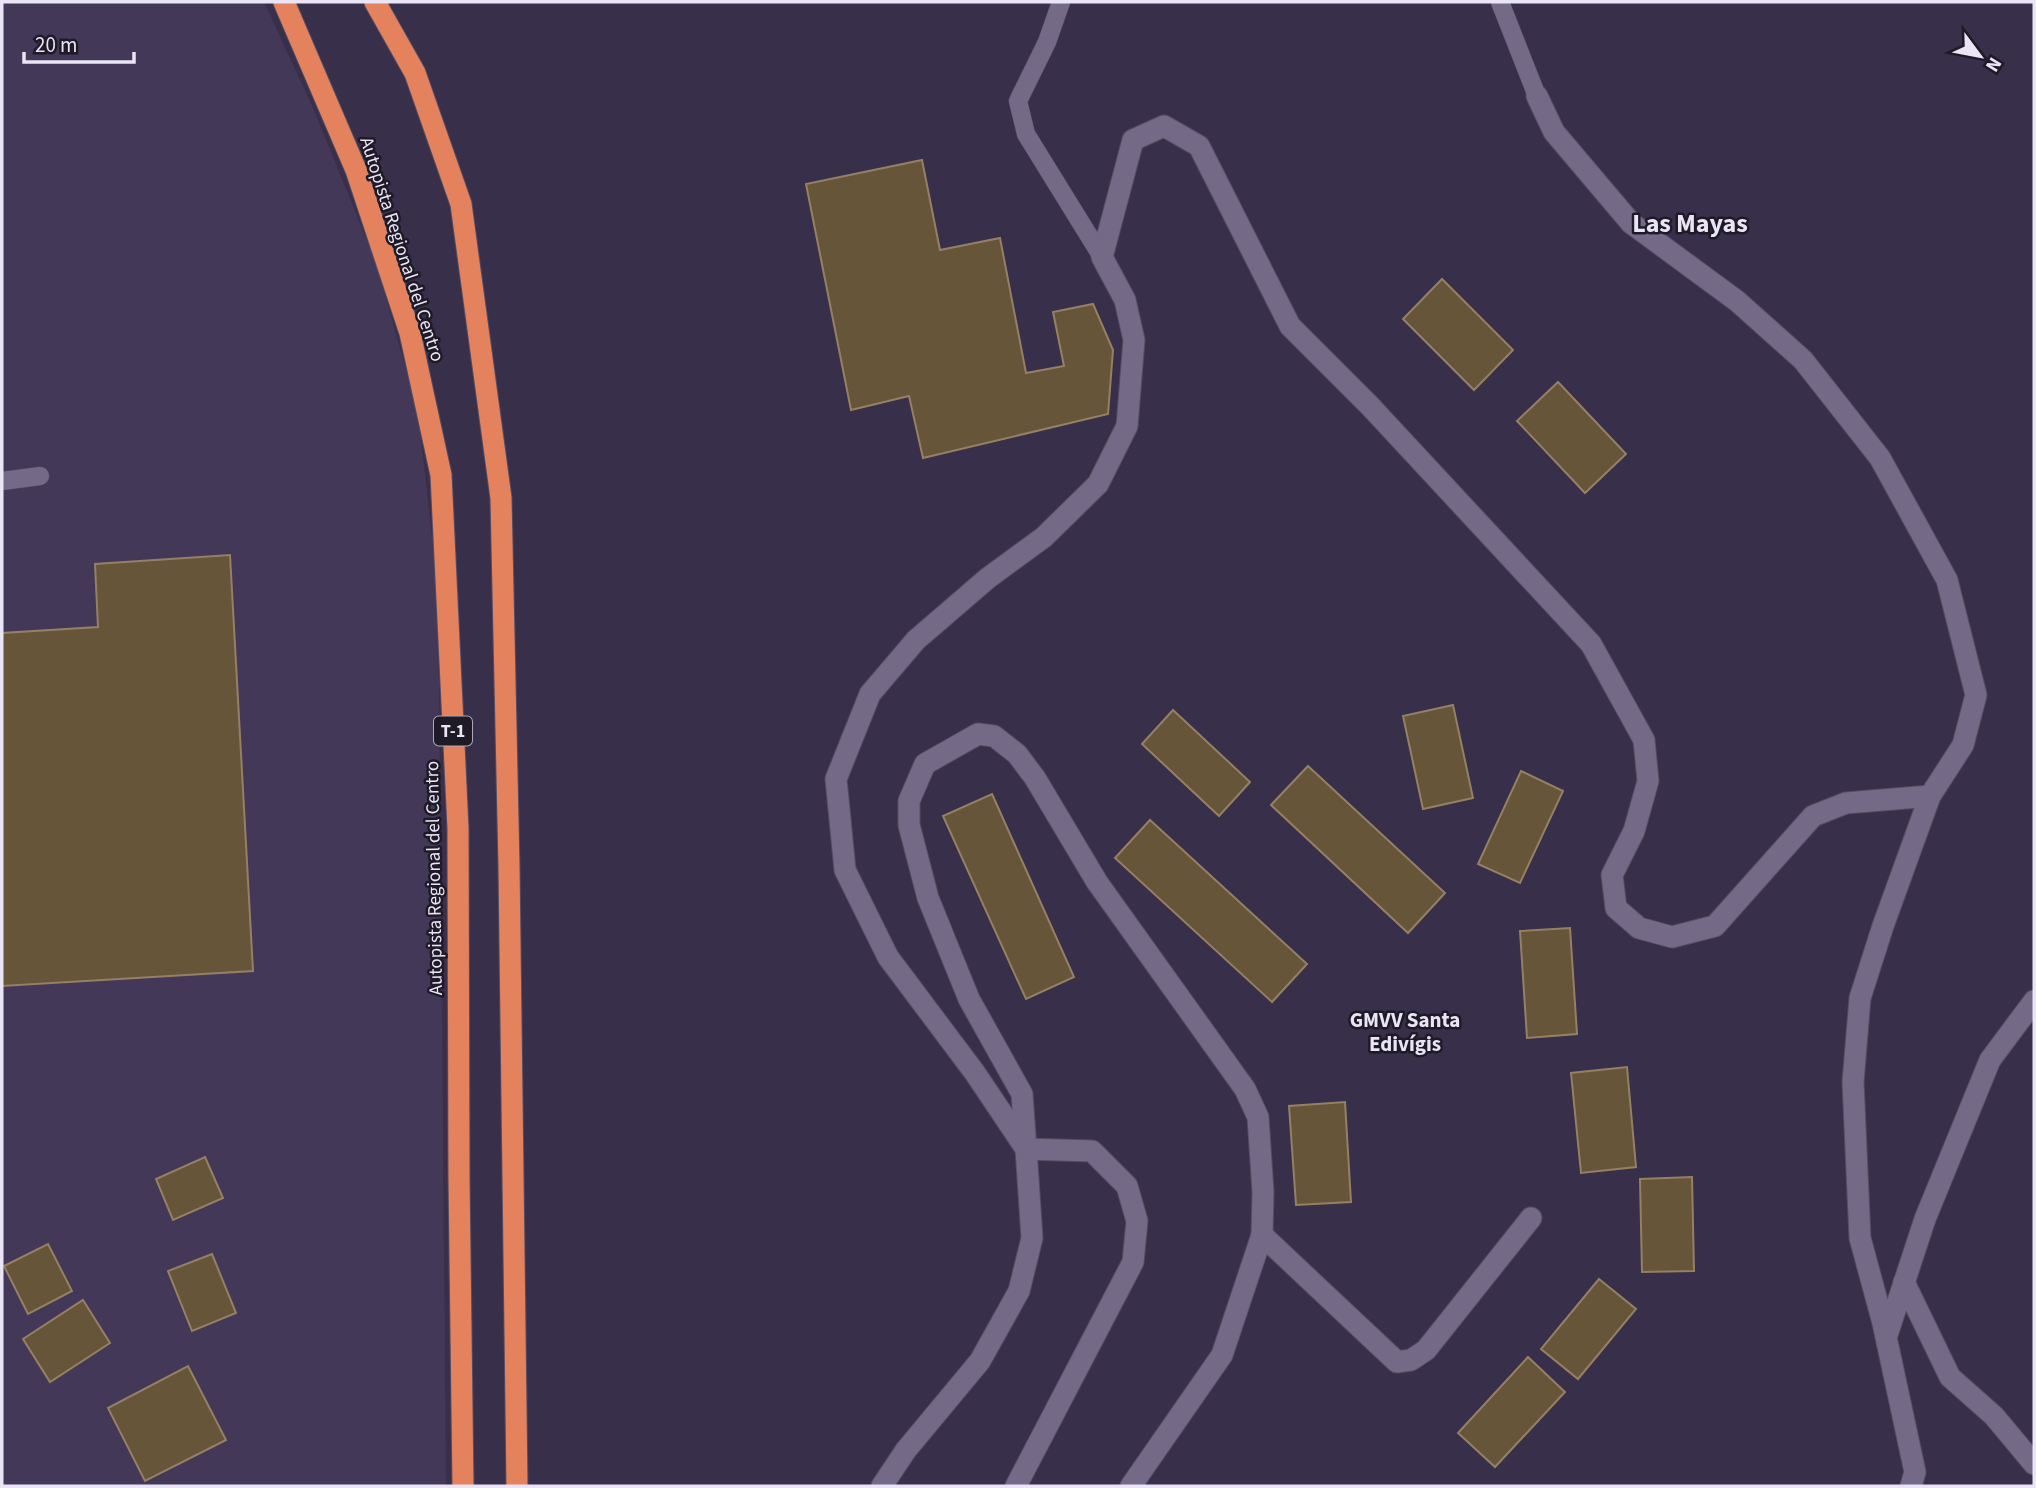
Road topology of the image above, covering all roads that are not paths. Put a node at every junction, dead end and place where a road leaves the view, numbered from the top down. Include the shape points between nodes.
1 (284, 2) edge
2 (375, 2) edge
3 (1061, 2) edge
4 (1500, 2) edge
5 (1537, 96) joint
6 (1102, 257) junction
7 (40, 476) dead end
8 (2, 481) edge
9 (1930, 796) junction
10 (2034, 1001) edge
11 (1026, 1149) junction
12 (1531, 1218) dead end
13 (1262, 1235) junction
14 (1904, 1282) junction
15 (1886, 1337) junction
16 (2034, 1464) edge
17 (463, 1486) edge
18 (517, 1486) edge
19 (882, 1486) edge
20 (1016, 1486) edge
21 (1131, 1486) edge
22 (1911, 1486) edge

1 - 17 highway, Autopista Regional del Centro / T-1 via 356,170 410,333 441,475 458,828
2 - 18 highway via 415,73 461,204 500,498
3 - 6 lane via 1018,101 1026,134
4 - 5 lane
5 - 9 street via 1554,132 1631,223 1737,301 1802,360 1880,458 1947,580 1976,695 1963,745
6 - 9 street via 1133,140 1164,126 1199,146 1290,326 1591,644 1644,740 1648,781 1634,831 1612,875 1616,908 1639,928 1672,937 1715,926 1813,816 1846,803
6 - 11 street via 1125,300 1134,340 1127,426 1098,484 1044,537 916,640 870,694 836,779 845,870 888,957
7 - 8 lane
9 - 15 street via 1860,998 1854,1070 1860,1238
10 - 14 street via 1990,1060 1924,1219
11 - 13 street via 1022,1094 969,999 928,898 909,825 909,801 925,764 978,734 994,736 1017,754 1097,882 1245,1089 1258,1117
11 - 19 street via 1032,1238 1019,1291 980,1361
11 - 20 street via 1092,1152 1127,1186 1137,1221 1133,1262
12 - 13 street via 1426,1350 1411,1360 1397,1362
13 - 21 street via 1222,1355
14 - 15 street
14 - 16 street via 1950,1377 1994,1416
15 - 22 street via 1915,1472

